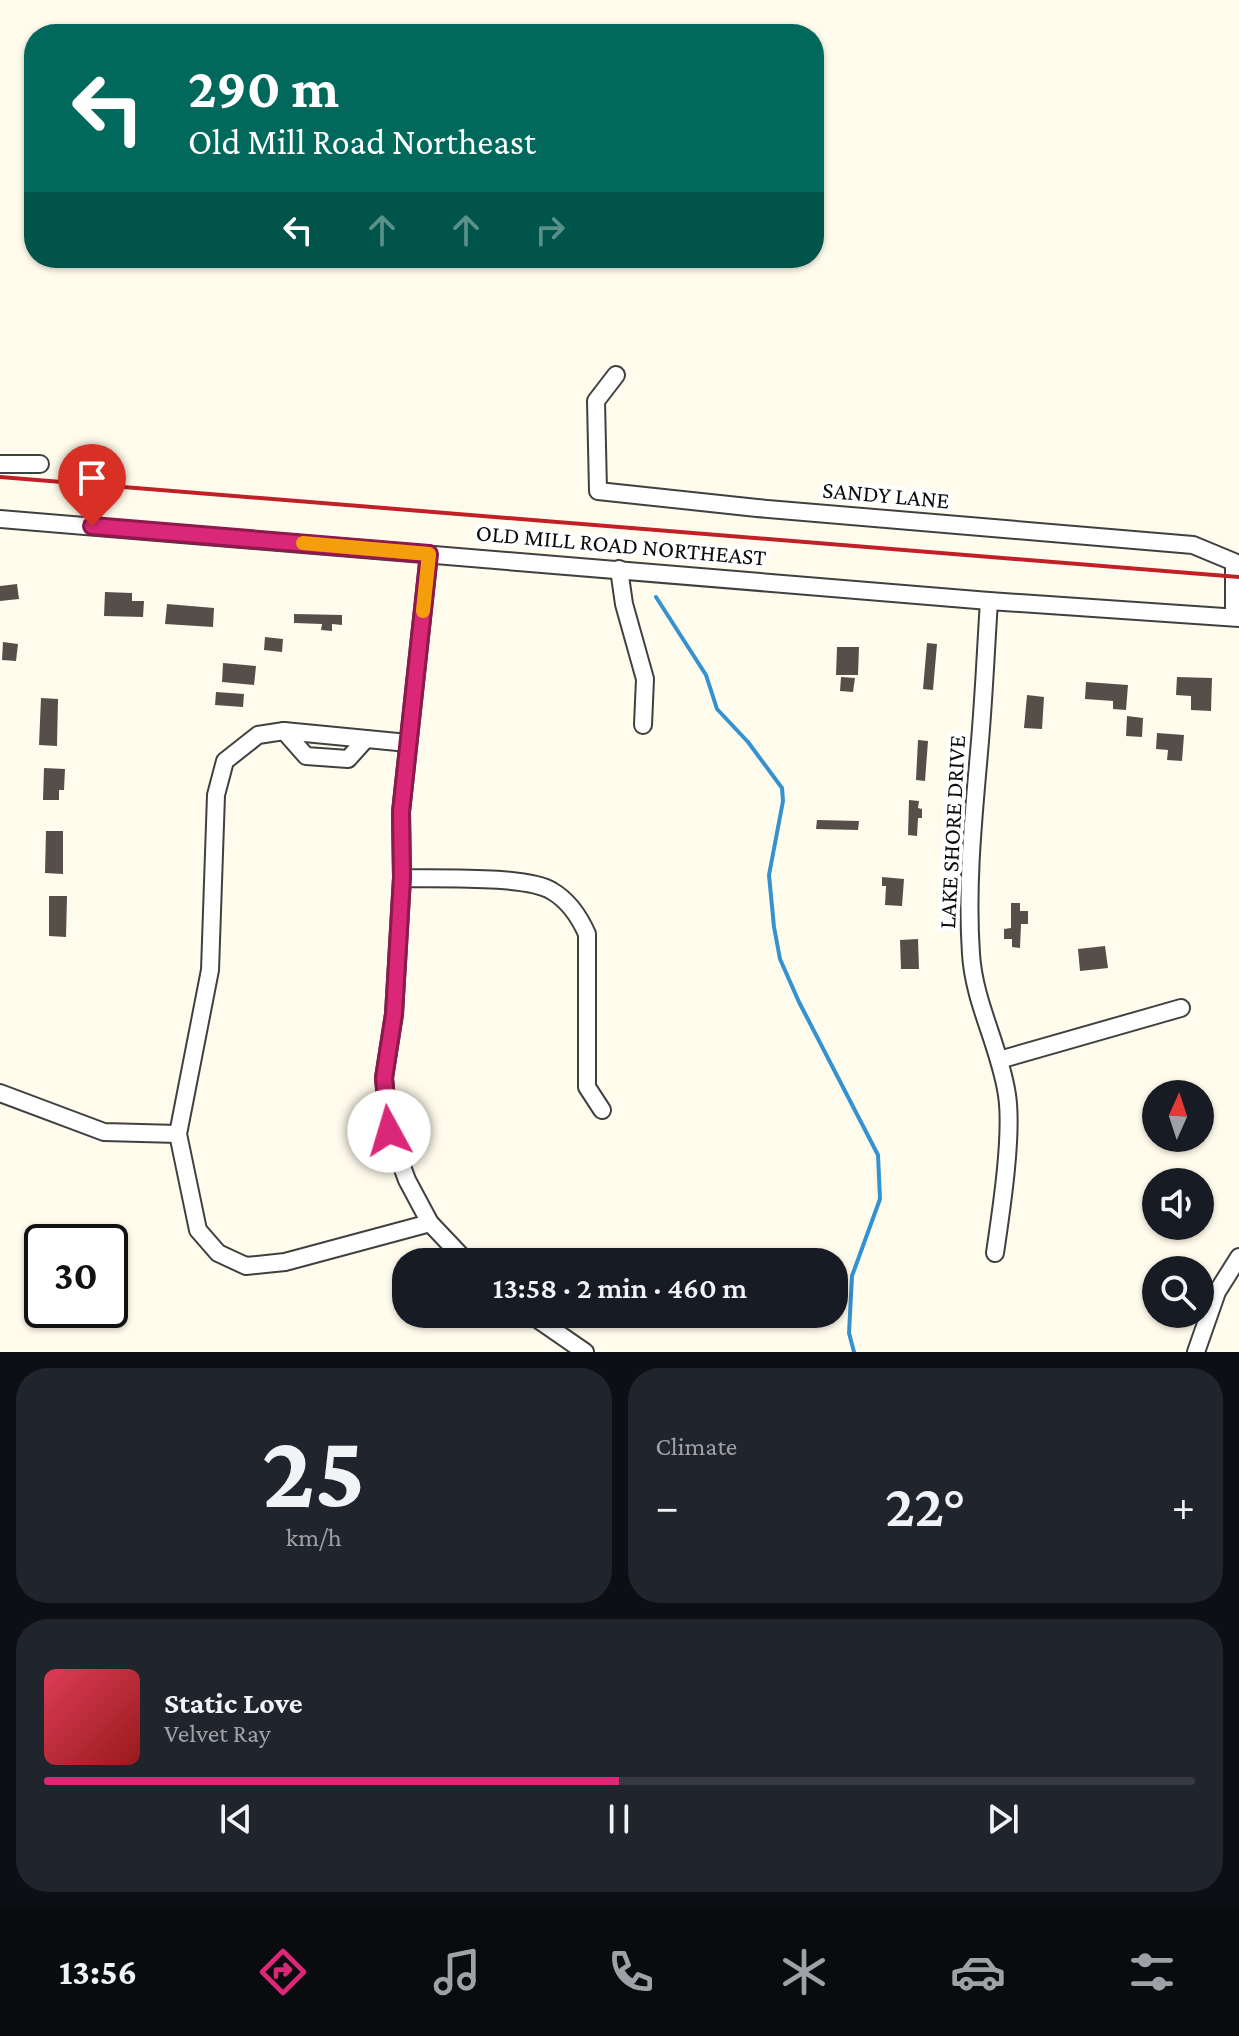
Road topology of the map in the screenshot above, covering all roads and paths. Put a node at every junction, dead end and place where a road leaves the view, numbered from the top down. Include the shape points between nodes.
1 (616, 375) dead end
2 (0, 464) edge
3 (40, 464) dead end
4 (0, 519) edge
5 (429, 554) junction
6 (619, 569) junction
7 (989, 601) junction
8 (1237, 618) edge
9 (643, 725) dead end
10 (408, 743) junction
11 (402, 878) junction
12 (1181, 1008) dead end
13 (999, 1060) junction
14 (0, 1093) edge
15 (602, 1110) dead end
16 (178, 1134) junction
17 (430, 1223) junction
18 (454, 1248) edge
19 (995, 1253) dead end
20 (1239, 1257) edge
21 (550, 1328) edge
22 (585, 1352) edge
23 (1196, 1352) edge

1 - 8 street, SANDY LANE via 596,401 598,491 1193,545 1234,562
2 - 3 street
4 - 5 street, OLD MILL ROAD NORTHEAST
5 - 6 street, OLD MILL ROAD NORTHEAST
5 - 10 street
6 - 7 street, OLD MILL ROAD NORTHEAST
6 - 9 street via 645,679
7 - 8 street, OLD MILL ROAD NORTHEAST
7 - 13 street, LAKE SHORE DRIVE via 969,916 980,1004
10 - 11 street
10 - 16 street via 284,731 258,735 225,761 216,795 210,970
11 - 15 street via 511,882 550,889 578,913 587,934 587,1087
11 - 17 street via 394,1014 384,1078 389,1131
12 - 13 street
13 - 19 street, LAKE SHORE DRIVE via 1008,1132
14 - 16 street via 104,1132
16 - 17 street via 198,1230 218,1253 246,1266 285,1262
17 - 18 street
20 - 23 street via 1217,1292
21 - 22 street

